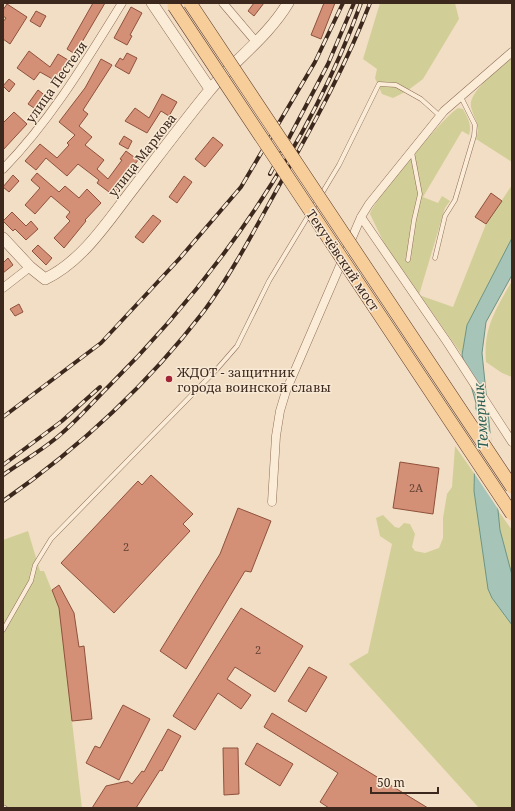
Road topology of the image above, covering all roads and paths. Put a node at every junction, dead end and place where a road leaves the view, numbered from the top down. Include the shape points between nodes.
1 (122, 3) edge
2 (152, 3) edge
3 (190, 3) edge
4 (223, 3) edge
5 (288, 3) edge
6 (174, 6) dead end
7 (257, 43) junction
8 (512, 52) edge
9 (210, 89) junction
10 (461, 96) junction
11 (440, 116) junction
12 (412, 152) junction
13 (3, 169) edge
14 (361, 217) junction
15 (3, 238) edge
16 (435, 258) dead end
17 (408, 260) dead end
18 (30, 266) junction
19 (3, 288) edge
20 (512, 442) edge
21 (512, 487) edge
22 (272, 502) dead end
23 (512, 514) edge
24 (3, 630) edge

1 - 13 street, улица Пестеля via 71,85 37,131
2 - 9 street
3 - 21 main road, Текучёвский мост, bridge
4 - 7 street
5 - 7 street, улица Маркова via 279,18
6 - 23 main road, Текучёвский мост, bridge
7 - 9 street, улица Маркова
8 - 10 street
9 - 18 street, улица Маркова via 99,233 72,260 56,274 45,279
10 - 11 street
10 - 16 lane via 473,121 475,132 454,200 445,216
11 - 12 street
11 - 24 lane via 421,99 396,85 379,84 339,165 268,281 237,346 51,539 35,565 30,581
12 - 14 street
12 - 17 lane via 420,194
14 - 20 street
14 - 22 street via 284,397 276,436
15 - 18 street
18 - 19 street

